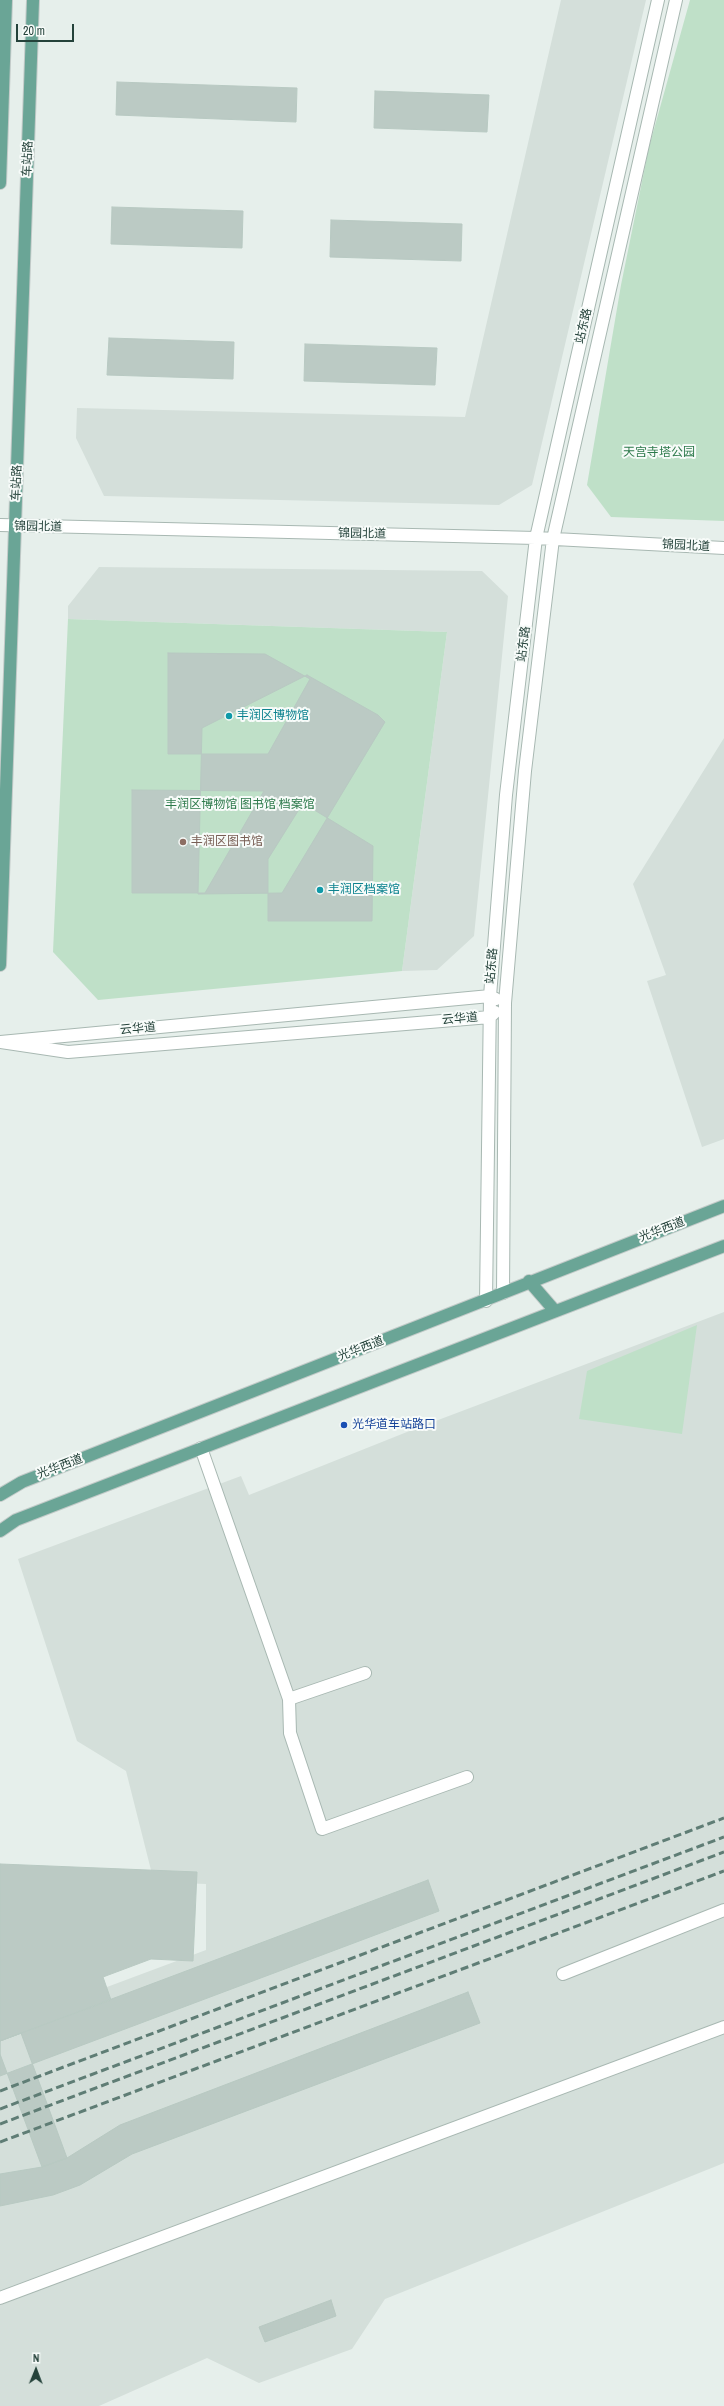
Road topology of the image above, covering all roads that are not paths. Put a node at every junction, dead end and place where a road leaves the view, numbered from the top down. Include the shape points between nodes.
1 (6, 0) edge
2 (33, 0) edge
3 (658, 0) edge
4 (676, 0) edge
5 (0, 183) edge
6 (0, 526) edge
7 (15, 526) junction
8 (536, 538) junction
9 (554, 539) junction
10 (724, 548) edge
11 (0, 965) edge
12 (490, 996) junction
13 (504, 1003) junction
14 (490, 1016) junction
15 (0, 1042) edge
16 (724, 1206) edge
17 (724, 1246) edge
18 (529, 1281) junction
19 (503, 1293) junction
20 (486, 1301) junction
21 (555, 1311) junction
22 (201, 1448) junction
23 (0, 1495) edge
24 (0, 1531) edge
25 (365, 1674) dead end
26 (289, 1699) junction
27 (467, 1777) dead end
28 (724, 1910) edge
29 (562, 1974) dead end
30 (724, 2027) edge
31 (0, 2298) edge

1 - 5 main road
2 - 7 main road, 车站路
3 - 8 street, 站东路
4 - 9 street, 站东路
6 - 7 street, 锦园北道
7 - 8 street, 锦园北道
7 - 11 main road, 车站路
8 - 9 street, 锦园北道
8 - 12 street, 站东路 via 506,795
9 - 10 street, 锦园北道
9 - 13 street, 站东路 via 525,771
12 - 13 street
12 - 14 street, 站东路
12 - 15 street, 云华道
13 - 14 street, 云华道
13 - 19 street, 站东路
14 - 15 street, 云华道 via 68,1052
14 - 20 street, 站东路
16 - 18 main road, 光华西道
17 - 21 main road
18 - 19 main road, 光华西道
18 - 21 main road
19 - 20 main road, 光华西道
20 - 23 main road, 光华西道 via 22,1482
21 - 22 main road
22 - 24 main road via 16,1520
22 - 26 street
25 - 26 street
26 - 27 street via 290,1733 322,1829
28 - 29 street
30 - 31 street

